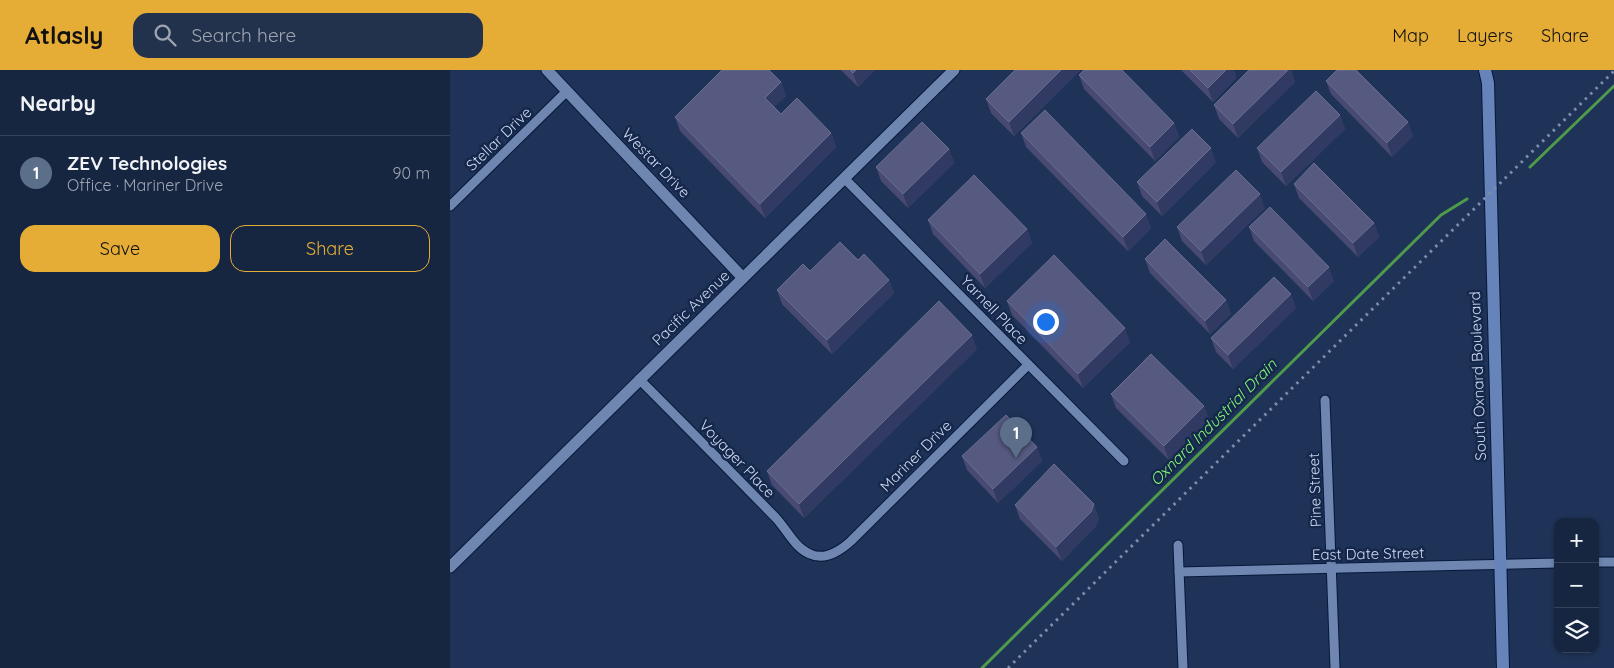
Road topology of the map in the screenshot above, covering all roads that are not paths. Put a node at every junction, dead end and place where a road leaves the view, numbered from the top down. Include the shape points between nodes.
1 (547, 70) edge
2 (954, 70) edge
3 (1488, 74) edge
4 (566, 92) junction
5 (844, 178) junction
6 (450, 206) edge
7 (743, 278) junction
8 (1028, 365) junction
9 (640, 379) junction
10 (1325, 400) dead end
11 (1124, 461) dead end
12 (1178, 545) dead end
13 (817, 556) joint
14 (1599, 562) edge
15 (1614, 562) edge
16 (1554, 563) edge
17 (1500, 565) junction
18 (450, 568) edge
19 (1331, 569) junction
20 (1179, 572) junction
21 (1183, 668) edge
22 (1335, 668) edge
23 (1503, 668) edge

1 - 4 street, Westar Drive
2 - 5 street, Pacific Avenue
3 - 17 main road, South Oxnard Boulevard
4 - 6 street, Stellar Drive
4 - 7 street, Westar Drive
5 - 7 street, Pacific Avenue
5 - 8 street, Yarnell Place
7 - 9 street, Pacific Avenue
8 - 11 street, Yarnell Place
8 - 13 street, Mariner Drive via 843,549
9 - 13 street, Voyager Place via 801,548
9 - 18 street, Pacific Avenue
10 - 19 street, Pine Street
12 - 20 street
14 - 15 street
16 - 17 street, East Date Street
17 - 19 street, East Date Street
17 - 23 main road, South Oxnard Boulevard
19 - 20 street, East Date Street
19 - 22 street, Pine Street
20 - 21 street

